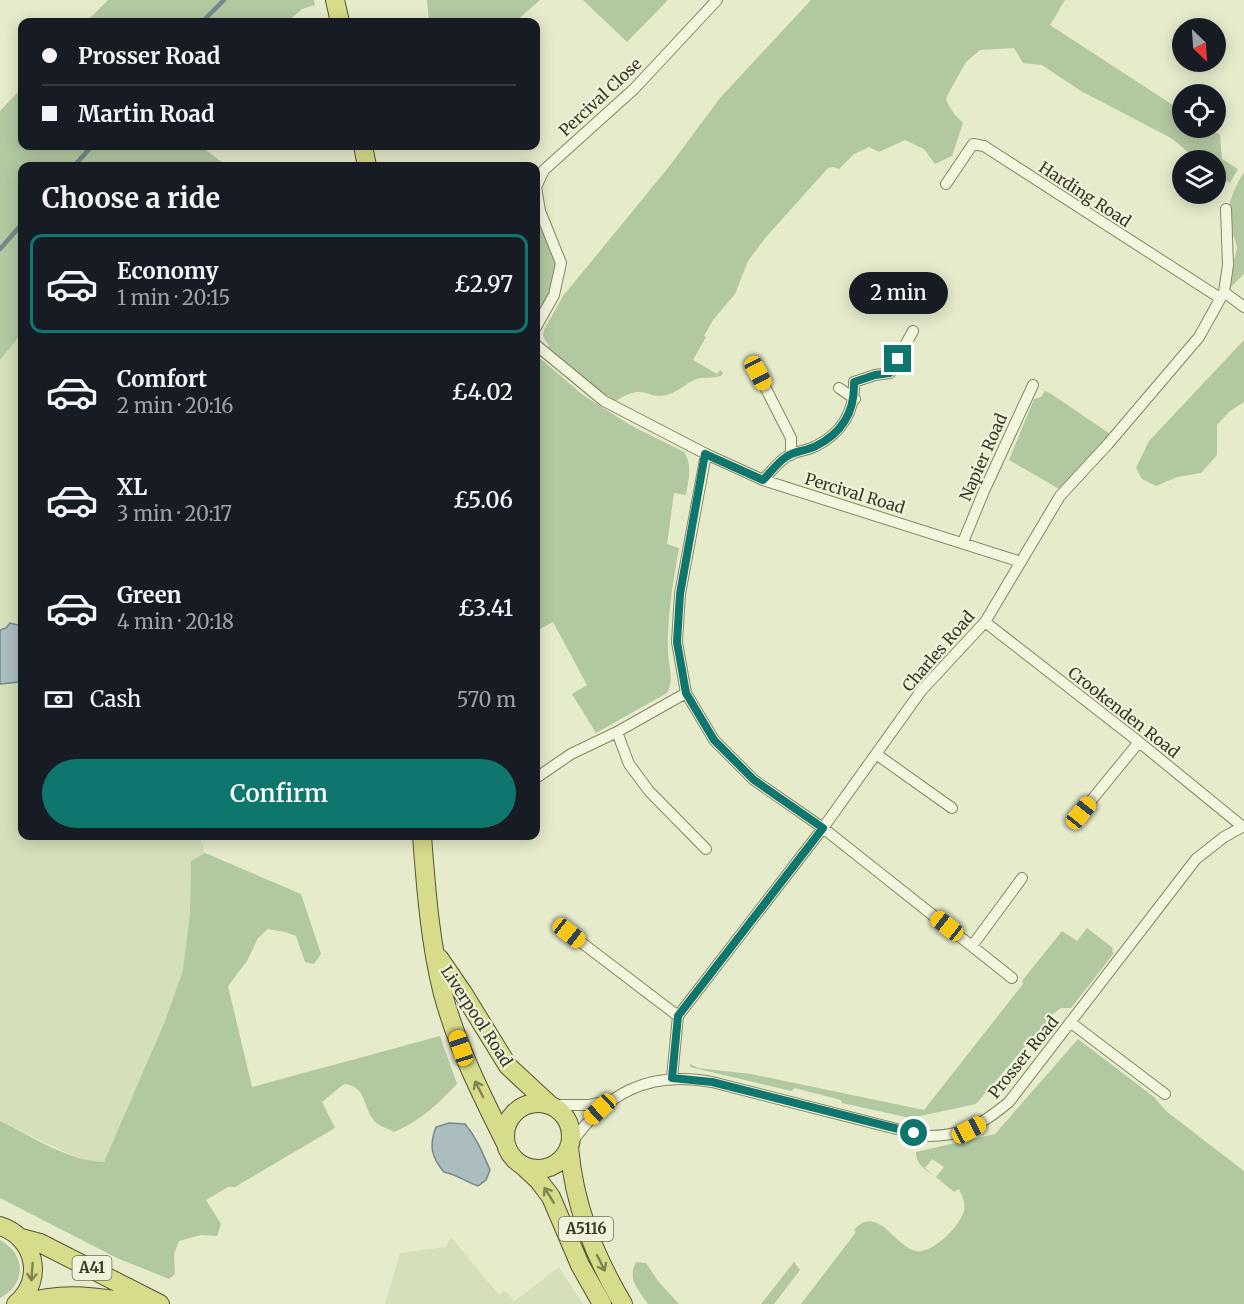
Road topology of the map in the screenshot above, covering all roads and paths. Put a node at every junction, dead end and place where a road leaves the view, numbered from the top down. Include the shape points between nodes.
1 (335, 0) edge
2 (717, 0) edge
3 (339, 18) edge
4 (540, 178) edge
5 (946, 184) dead end
6 (1226, 209) dead end
7 (540, 212) edge
8 (1222, 295) junction
9 (1244, 307) edge
10 (540, 320) edge
11 (913, 331) dead end
12 (540, 348) edge
13 (758, 373) dead end
14 (1033, 385) dead end
15 (839, 387) dead end
16 (855, 399) junction
17 (705, 454) junction
18 (791, 455) junction
19 (763, 480) junction
20 (963, 542) junction
21 (1021, 562) junction
22 (985, 622) junction
23 (686, 693) junction
24 (617, 732) junction
25 (1139, 742) junction
26 (876, 754) junction
27 (540, 775) edge
28 (952, 808) dead end
29 (1081, 813) dead end
30 (1244, 827) edge
31 (823, 828) junction
32 (422, 840) edge
33 (706, 849) dead end
34 (1022, 878) dead end
35 (569, 933) dead end
36 (972, 946) junction
37 (435, 951) junction
38 (1012, 978) dead end
39 (678, 1016) junction
40 (1070, 1022) junction
41 (672, 1078) junction
42 (1165, 1094) dead end
43 (609, 1101) junction
44 (550, 1104) junction
45 (505, 1142) junction
46 (569, 1146) junction
47 (522, 1165) junction
48 (0, 1226) edge
49 (21, 1238) junction
50 (18, 1304) edge
51 (144, 1304) edge
52 (160, 1304) edge
53 (602, 1304) edge
54 (623, 1304) edge

1 - 3 highway
2 - 4 street, Percival Close via 634,89 544,170
5 - 8 street, Harding Road via 973,144 984,146
6 - 8 street, Charles Road via 1228,265
7 - 10 street, Percival Close via 561,262 554,295
8 - 9 street
8 - 21 street, Charles Road via 1199,337 1060,496
11 - 16 street via 890,373 854,382
12 - 17 street, Percival Road via 604,401
13 - 18 street via 791,438
14 - 20 street, Napier Road
15 - 16 street
16 - 18 street via 851,411 832,435 816,447
17 - 19 street, Percival Road
17 - 23 street via 680,594 677,642
18 - 19 street
19 - 20 street, Percival Road
20 - 21 street, Percival Road
21 - 22 street, Charles Road
22 - 25 street, Crookenden Road
22 - 26 street, Charles Road via 921,691
23 - 24 street
23 - 31 street via 714,740 754,780
24 - 27 street via 571,754
24 - 33 street via 629,764 649,791
25 - 29 street
25 - 30 street, Crookenden Road
26 - 28 street
26 - 31 street, Charles Road
30 - 40 street, Prosser Road via 1196,859
31 - 36 street
31 - 39 street, Charles Road
32 - 37 highway, Liverpool Road / A5116
34 - 36 street
35 - 39 street
36 - 38 street
37 - 44 highway, Liverpool Road / A5116 via 508,1066
45 -> 37 highway, Liverpool Road / A5116 via 461,1048 443,994
39 - 41 street
40 - 41 street, Prosser Road via 1010,1102 969,1130 946,1136 924,1136 723,1085
40 - 42 street
41 - 43 street, Prosser Road
43 - 44 street, Prosser Road
43 - 46 street, Prosser Road
44 - 45 highway via 537,1102 516,1110 505,1130
44 - 46 highway, A5116 via 570,1126
45 - 47 highway, A5116
46 - 47 highway via 555,1164 544,1168
46 -> 54 highway, A5116 via 584,1224
53 -> 47 highway, A5116 via 580,1265 551,1197
48 - 49 highway
49 -> 50 highway via 33,1260 33,1271 27,1292
49 - 52 highway, A41 via 40,1243
50 - 51 highway, A41 via 84,1295

